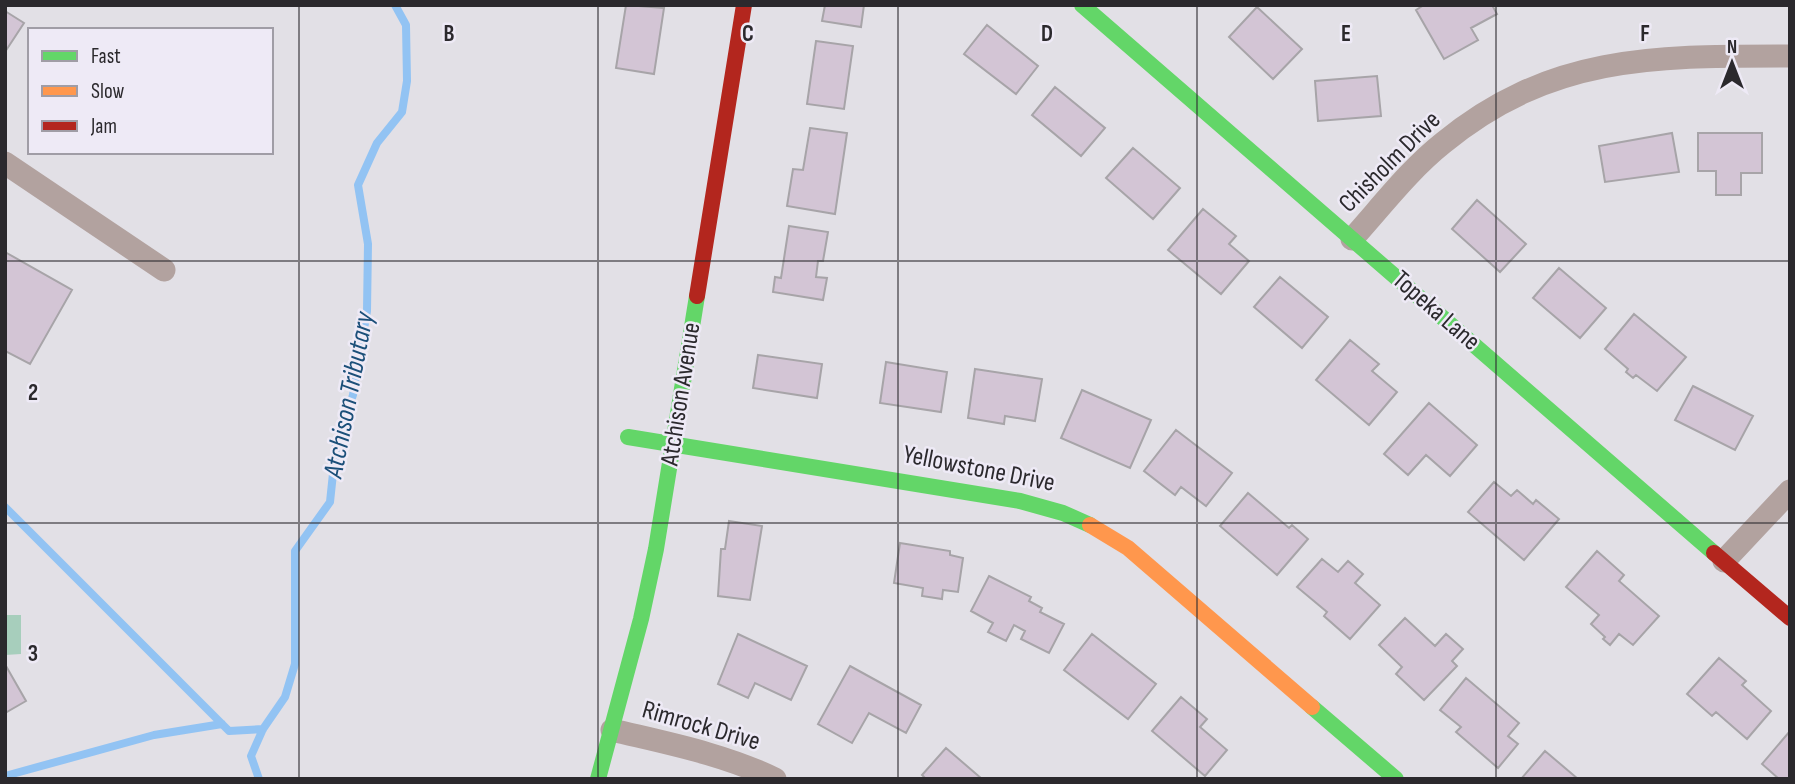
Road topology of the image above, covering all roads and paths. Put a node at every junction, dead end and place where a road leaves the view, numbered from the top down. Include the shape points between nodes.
1 (744, 5) edge
2 (1082, 5) edge
3 (1790, 56) edge
4 (5, 163) edge
5 (1352, 239) junction
6 (164, 270) dead end
7 (628, 437) dead end
8 (673, 444) junction
9 (1790, 491) edge
10 (1724, 561) junction
11 (1790, 618) edge
12 (612, 730) junction
13 (598, 779) edge
14 (775, 779) edge
15 (1396, 779) edge

1 - 8 street, Atchison Avenue
2 - 5 street, Topeka Lane
3 - 5 street, Chisholm Drive via 1646,59 1560,77 1477,117 1441,144
4 - 6 street
5 - 10 street, Topeka Lane
7 - 8 street, Yellowstone Drive
8 - 12 street, Atchison Avenue via 644,607
8 - 15 street, Yellowstone Drive via 1020,501 1097,528 1160,575
9 - 10 street
10 - 11 street, Topeka Lane
12 - 13 street, Atchison Avenue
12 - 14 street, Rimrock Drive via 676,745

